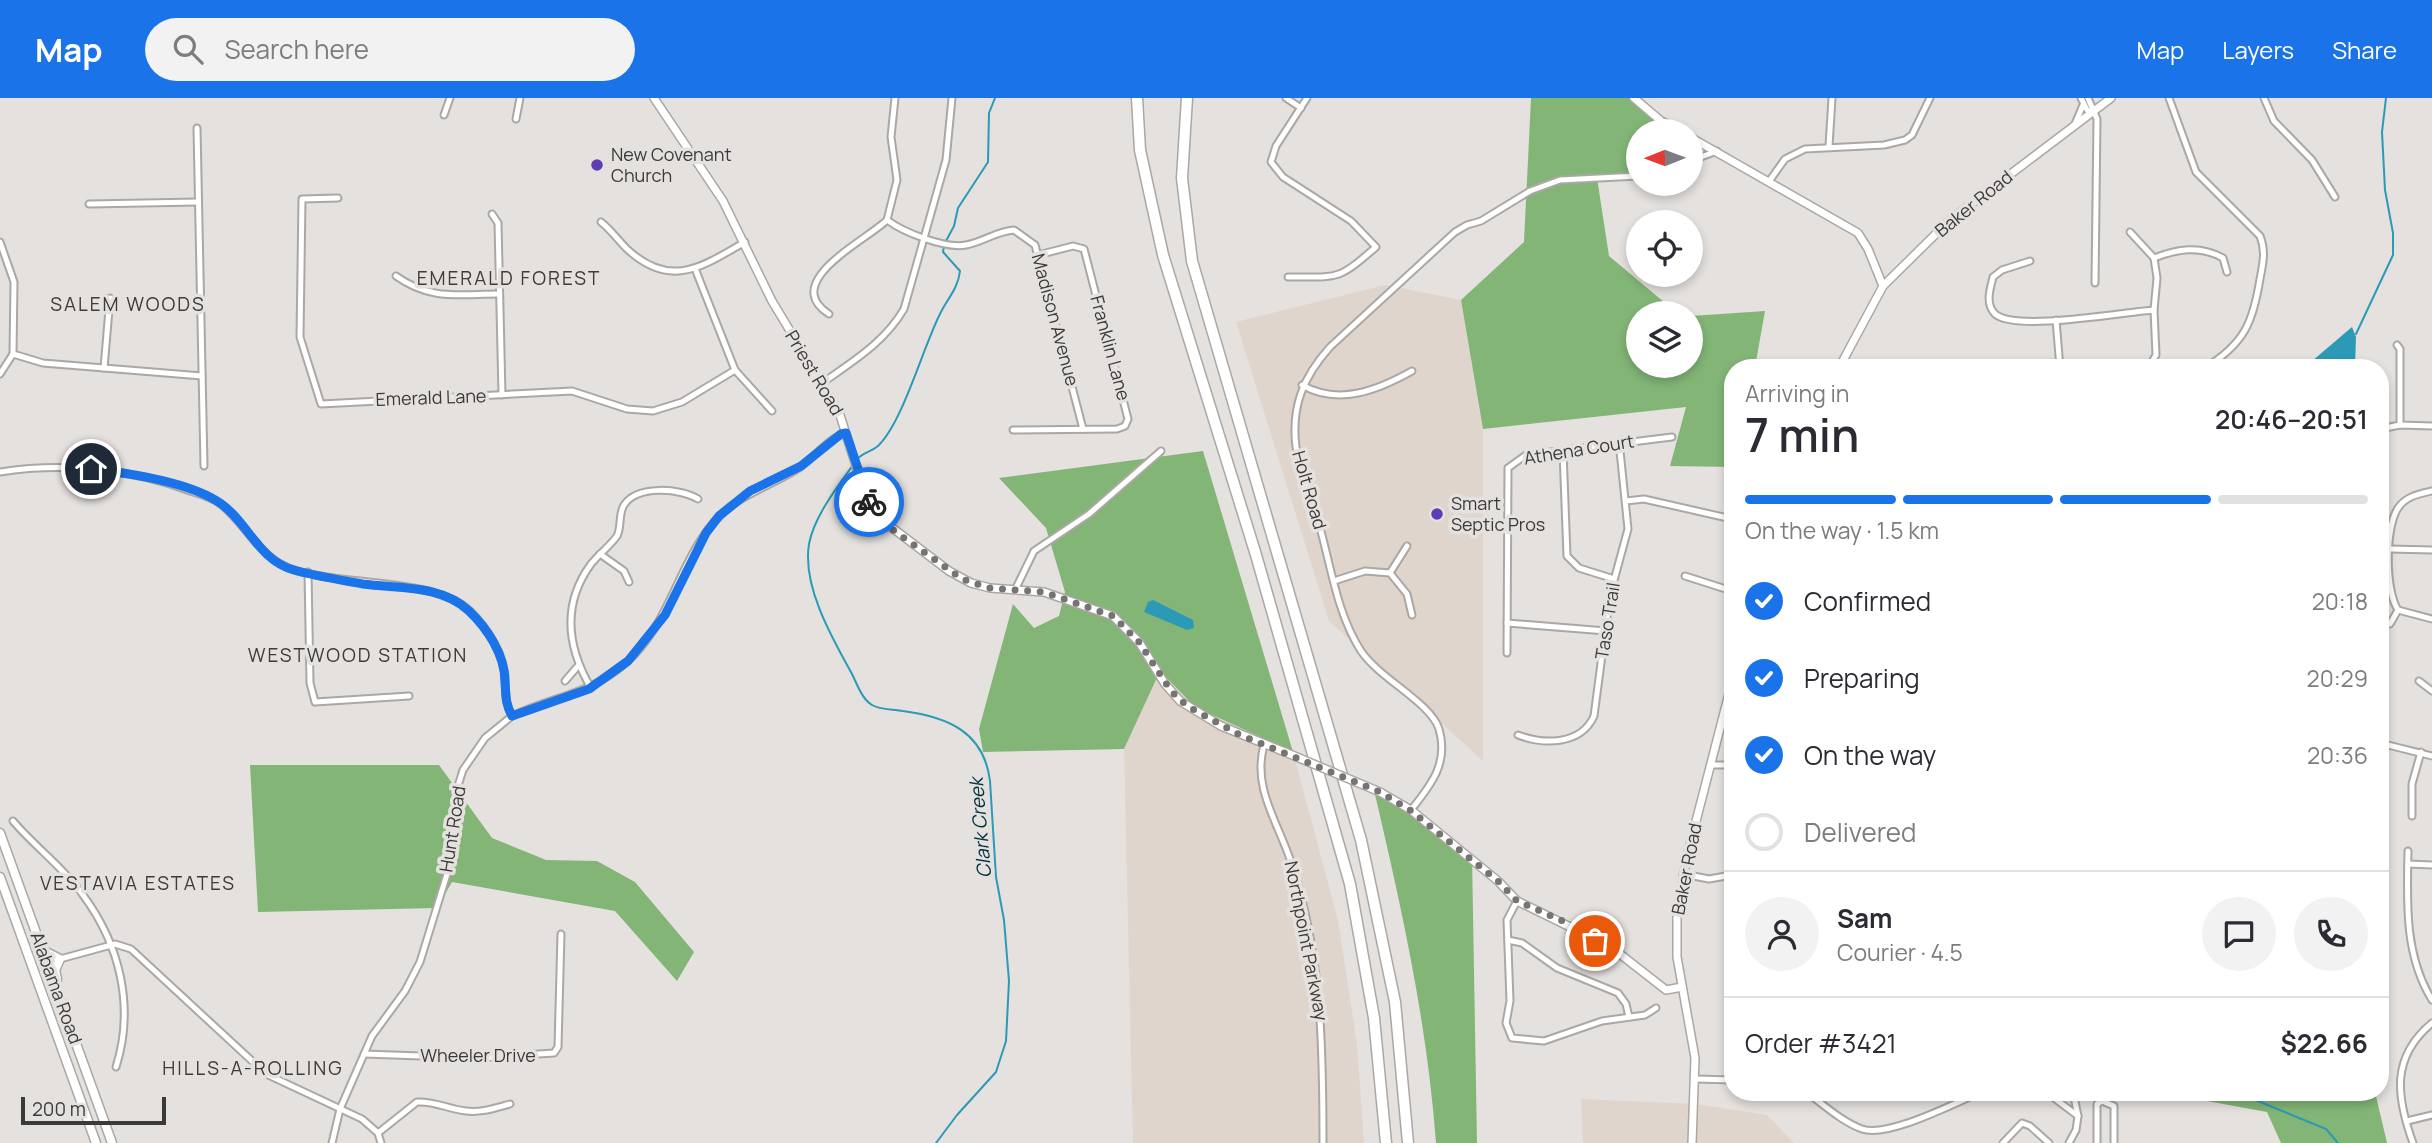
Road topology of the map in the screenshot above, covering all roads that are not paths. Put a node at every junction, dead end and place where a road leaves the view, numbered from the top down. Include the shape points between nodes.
1 (450, 98) edge
2 (520, 98) edge
3 (654, 98) edge
4 (895, 98) edge
5 (952, 98) edge
6 (1137, 98) edge
7 (1186, 98) edge
8 (1286, 98) edge
9 (1307, 98) edge
10 (1634, 98) edge
11 (1832, 98) edge
12 (1930, 98) edge
13 (2088, 98) edge
14 (2111, 98) edge
15 (2169, 98) edge
16 (2264, 98) edge
17 (2082, 101) edge
18 (1301, 107) junction
19 (2092, 113) junction
20 (444, 115) dead end
21 (516, 118) dead end
22 (1659, 119) edge
23 (2074, 127) junction
24 (197, 128) dead end
25 (1703, 144) edge
26 (1829, 146) junction
27 (1717, 151) junction
28 (1703, 156) edge
29 (1626, 177) edge
30 (1770, 180) junction
31 (2335, 197) dead end
32 (338, 198) dead end
33 (198, 202) junction
34 (89, 204) dead end
35 (492, 214) dead end
36 (887, 220) junction
37 (601, 222) dead end
38 (2130, 232) dead end
39 (924, 237) junction
40 (0, 242) edge
41 (745, 242) junction
42 (1038, 255) junction
43 (2154, 258) junction
44 (2031, 261) dead end
45 (696, 271) junction
46 (2227, 272) dead end
47 (396, 276) dead end
48 (1288, 277) dead end
49 (2095, 283) dead end
50 (1883, 286) junction
51 (499, 294) junction
52 (110, 298) dead end
53 (2154, 310) junction
54 (829, 314) dead end
55 (2056, 320) junction
56 (2397, 345) dead end
57 (12, 354) junction
58 (1844, 359) edge
59 (2059, 359) edge
60 (2154, 359) edge
61 (2218, 359) edge
62 (104, 368) junction
63 (735, 370) junction
64 (1412, 371) dead end
65 (0, 374) edge
66 (202, 376) junction
67 (821, 384) junction
68 (1302, 385) junction
69 (502, 395) junction
70 (772, 411) dead end
71 (2400, 425) junction
72 (2432, 426) edge
73 (2389, 427) edge
74 (1083, 429) junction
75 (1013, 430) dead end
76 (846, 433) junction
77 (1672, 437) dead end
78 (1611, 444) junction
79 (1161, 451) dead end
80 (1563, 451) junction
81 (204, 466) dead end
82 (0, 472) edge
83 (2432, 491) edge
84 (698, 499) dead end
85 (1626, 501) junction
86 (1724, 517) edge
87 (1407, 546) dead end
88 (2390, 549) junction
89 (2432, 550) edge
90 (600, 554) junction
91 (2389, 568) edge
92 (307, 572) junction
93 (1390, 573) junction
94 (1685, 576) dead end
95 (1614, 579) junction
96 (1334, 581) junction
97 (629, 582) dead end
98 (1016, 588) junction
99 (1724, 588) edge
100 (2389, 589) edge
101 (2398, 610) junction
102 (1412, 615) dead end
103 (2432, 619) edge
104 (1507, 623) junction
105 (2390, 624) dead end
106 (1605, 631) junction
107 (1507, 653) dead end
108 (578, 666) junction
109 (565, 681) dead end
110 (2418, 681) dead end
111 (591, 688) junction
112 (2432, 691) edge
113 (409, 696) dead end
114 (1724, 712) edge
115 (512, 716) junction
116 (1518, 735) dead end
117 (1264, 745) junction
118 (2389, 745) edge
119 (2421, 752) junction
120 (2432, 756) edge
121 (1710, 765) junction
122 (1724, 765) edge
123 (1410, 810) junction
124 (2412, 816) dead end
125 (13, 821) dead end
126 (0, 833) edge
127 (2408, 851) dead end
128 (2408, 864) junction
129 (2432, 865) edge
130 (1684, 874) junction
131 (1724, 876) edge
132 (0, 877) edge
133 (1517, 901) junction
134 (561, 934) dead end
135 (1508, 940) junction
136 (112, 945) junction
137 (41, 948) junction
138 (60, 959) junction
139 (1682, 987) junction
140 (2432, 1000) edge
141 (1656, 1008) dead end
142 (64, 1009) junction
143 (1629, 1017) junction
144 (2432, 1023) edge
145 (364, 1054) junction
146 (116, 1067) dead end
147 (1696, 1079) junction
148 (1724, 1080) edge
149 (1820, 1101) edge
150 (1957, 1101) edge
151 (2058, 1101) edge
152 (2075, 1101) edge
153 (510, 1104) dead end
154 (340, 1109) junction
155 (2432, 1115) edge
156 (2078, 1116) junction
157 (2407, 1121) junction
158 (378, 1133) junction
159 (1407, 1140) edge
160 (96, 1143) edge
161 (112, 1143) edge
162 (332, 1143) edge
163 (381, 1143) edge
164 (1323, 1143) edge
165 (1386, 1143) edge
166 (1692, 1143) edge
167 (2003, 1143) edge
168 (2049, 1143) edge
169 (2068, 1143) edge
170 (2097, 1143) edge
171 (2114, 1143) edge
172 (2413, 1143) edge

1 - 20 street
2 - 21 street
3 - 41 street, Priest Road
4 - 36 street via 891,137 897,180
5 - 39 street via 946,160
6 - 165 highway via 1140,150 1163,256 1256,555 1350,884 1373,1007
7 - 159 highway via 1182,178 1192,261 1361,840 1393,989
8 - 18 street
9 - 18 street
10 - 22 street
11 - 26 street
12 - 26 street via 1905,140
13 - 19 street
14 - 19 street, Baker Road
15 - 61 street via 2196,172 2260,236 2264,247 2254,314
16 - 31 street via 2274,121 2312,160
17 - 19 street
17 - 23 street
18 - 48 street via 1271,162 1283,177 1351,221 1376,247 1336,277
19 - 23 street, Baker Road
19 - 49 street via 2097,119
23 - 50 street, Baker Road via 1950,220
24 - 33 street
25 - 27 street
26 - 30 street via 1805,149 1785,159
27 - 28 street
27 - 30 street
29 - 68 street, Holt Road via 1560,180 1455,232 1330,347
30 - 50 street via 1858,233
32 - 69 street, Emerald Lane via 302,199 300,337 321,404
33 - 34 street
33 - 66 street
35 - 51 street via 499,223
36 - 39 street, Madison Avenue
36 - 54 street via 817,276 815,296
37 - 45 street via 627,249 651,264
38 - 43 street
39 - 42 street, Madison Avenue via 967,245 1014,230 1035,245
39 - 67 street via 904,309 892,328 877,345
40 - 57 street via 14,282
41 - 45 street
41 - 67 street, Priest Road via 772,301
42 - 74 street, Madison Avenue
42 - 74 street, Franklin Lane via 1073,246 1084,249 1111,351 1127,423 1120,429
43 - 46 street via 2185,249 2211,252 2223,258
43 - 53 street
44 - 55 street via 1993,277 1989,304 2007,319
45 - 63 street
47 - 51 street via 413,288 437,295
50 - 58 street, Baker Road
51 - 69 street
52 - 62 street
53 - 55 street
53 - 60 street
55 - 59 street
56 - 71 street via 2402,377
57 - 62 street via 43,363
57 - 65 street
62 - 66 street
63 - 69 street, Emerald Lane via 682,402 653,411 627,410 572,391
63 - 70 street
64 - 68 street via 1365,394 1316,393
66 - 81 street
67 - 76 street, Priest Road
68 - 96 street, Holt Road via 1294,430 1296,447
71 - 72 street
71 - 73 street
74 - 75 street, Franklin Lane
76 - 98 street, Priest Road via 867,499 886,525 957,576 989,588
76 - 111 street, Hunt Road via 794,471 750,491 719,516 646,641 628,661
77 - 78 street, Athena Court
78 - 80 street, Athena Court
78 - 85 street, Taso Trail via 1620,451
79 - 98 street via 1089,514 1034,551
80 - 95 street via 1567,556 1579,568
80 - 104 street, Athena Court via 1522,456 1507,471
82 - 92 street via 70,467 113,471 183,488 221,503 271,559
83 - 88 street via 2413,495 2399,506 2392,521
84 - 90 street via 688,493 638,493 623,507 618,533
85 - 86 street via 1644,499
85 - 95 street, Taso Trail via 1627,533
87 - 93 street
88 - 89 street
88 - 91 street
90 - 97 street via 624,571
90 - 108 street via 576,589 571,608
92 - 113 street via 310,683 315,702
92 - 115 street via 425,591 458,602 497,647 505,680 504,699
93 - 96 street via 1365,572
93 - 102 street via 1407,594
94 - 99 street
95 - 106 street, Taso Trail
96 - 123 street, Holt Road via 1360,649 1380,673 1426,709 1439,730 1443,755 1437,776
98 - 117 street, Priest Road via 1054,594 1113,616 1139,642 1180,701
100 - 101 street
101 - 103 street
101 - 105 street
104 - 106 street
104 - 107 street, Athena Court
106 - 116 street, Taso Trail via 1595,710 1588,728 1568,740
108 - 109 street
108 - 111 street
110 - 112 street
111 - 115 street, Hunt Road
114 - 121 street, Baker Road
115 - 145 street, Hunt Road via 485,738 463,770 456,792 447,874 420,962
117 - 123 street, Priest Road, bridge via 1380,792
117 - 164 street, Northpoint Parkway via 1260,780 1293,869 1320,993
118 - 119 street
119 - 120 street
119 - 124 street via 2412,784
121 - 122 street
121 - 130 street, Baker Road
123 - 133 street, Priest Road
125 - 136 street via 82,893
126 - 137 main road, Alabama Road
127 - 128 street
128 - 129 street
128 - 140 street via 2409,935 2417,970
130 - 131 street via 1709,880
130 - 139 street, Baker Road via 1675,936
132 - 160 main road, Alabama Road
133 - 135 street via 1507,920
133 - 139 street, Priest Road via 1611,947 1666,990
134 - 145 street, Wheeler Drive via 558,1047 554,1053 479,1058
135 - 143 street via 1522,943 1557,968 1619,993
135 - 143 street via 1506,1023 1512,1038 1544,1041
136 - 138 street
136 - 146 street via 122,982 124,1028
136 - 154 street via 122,945 140,957 266,1074
137 - 138 main road
137 - 142 main road, Alabama Road
138 - 142 main road via 55,970
139 - 147 street, Baker Road
141 - 143 street
142 - 161 main road, Alabama Road
144 - 157 street via 2410,1044 2400,1068
145 - 154 street, Hunt Road
147 - 148 street
147 - 166 street, Baker Road
149 - 150 street via 1860,1128 1874,1131
151 - 156 street
152 - 156 street
153 - 158 street via 482,1112 417,1102
154 - 158 street
154 - 162 street, Hunt Road
155 - 157 street
156 - 169 street via 2077,1130
157 - 172 street
158 - 163 street
167 - 168 street via 2022,1123
170 - 171 street via 2096,1104 2102,1101 2114,1106

